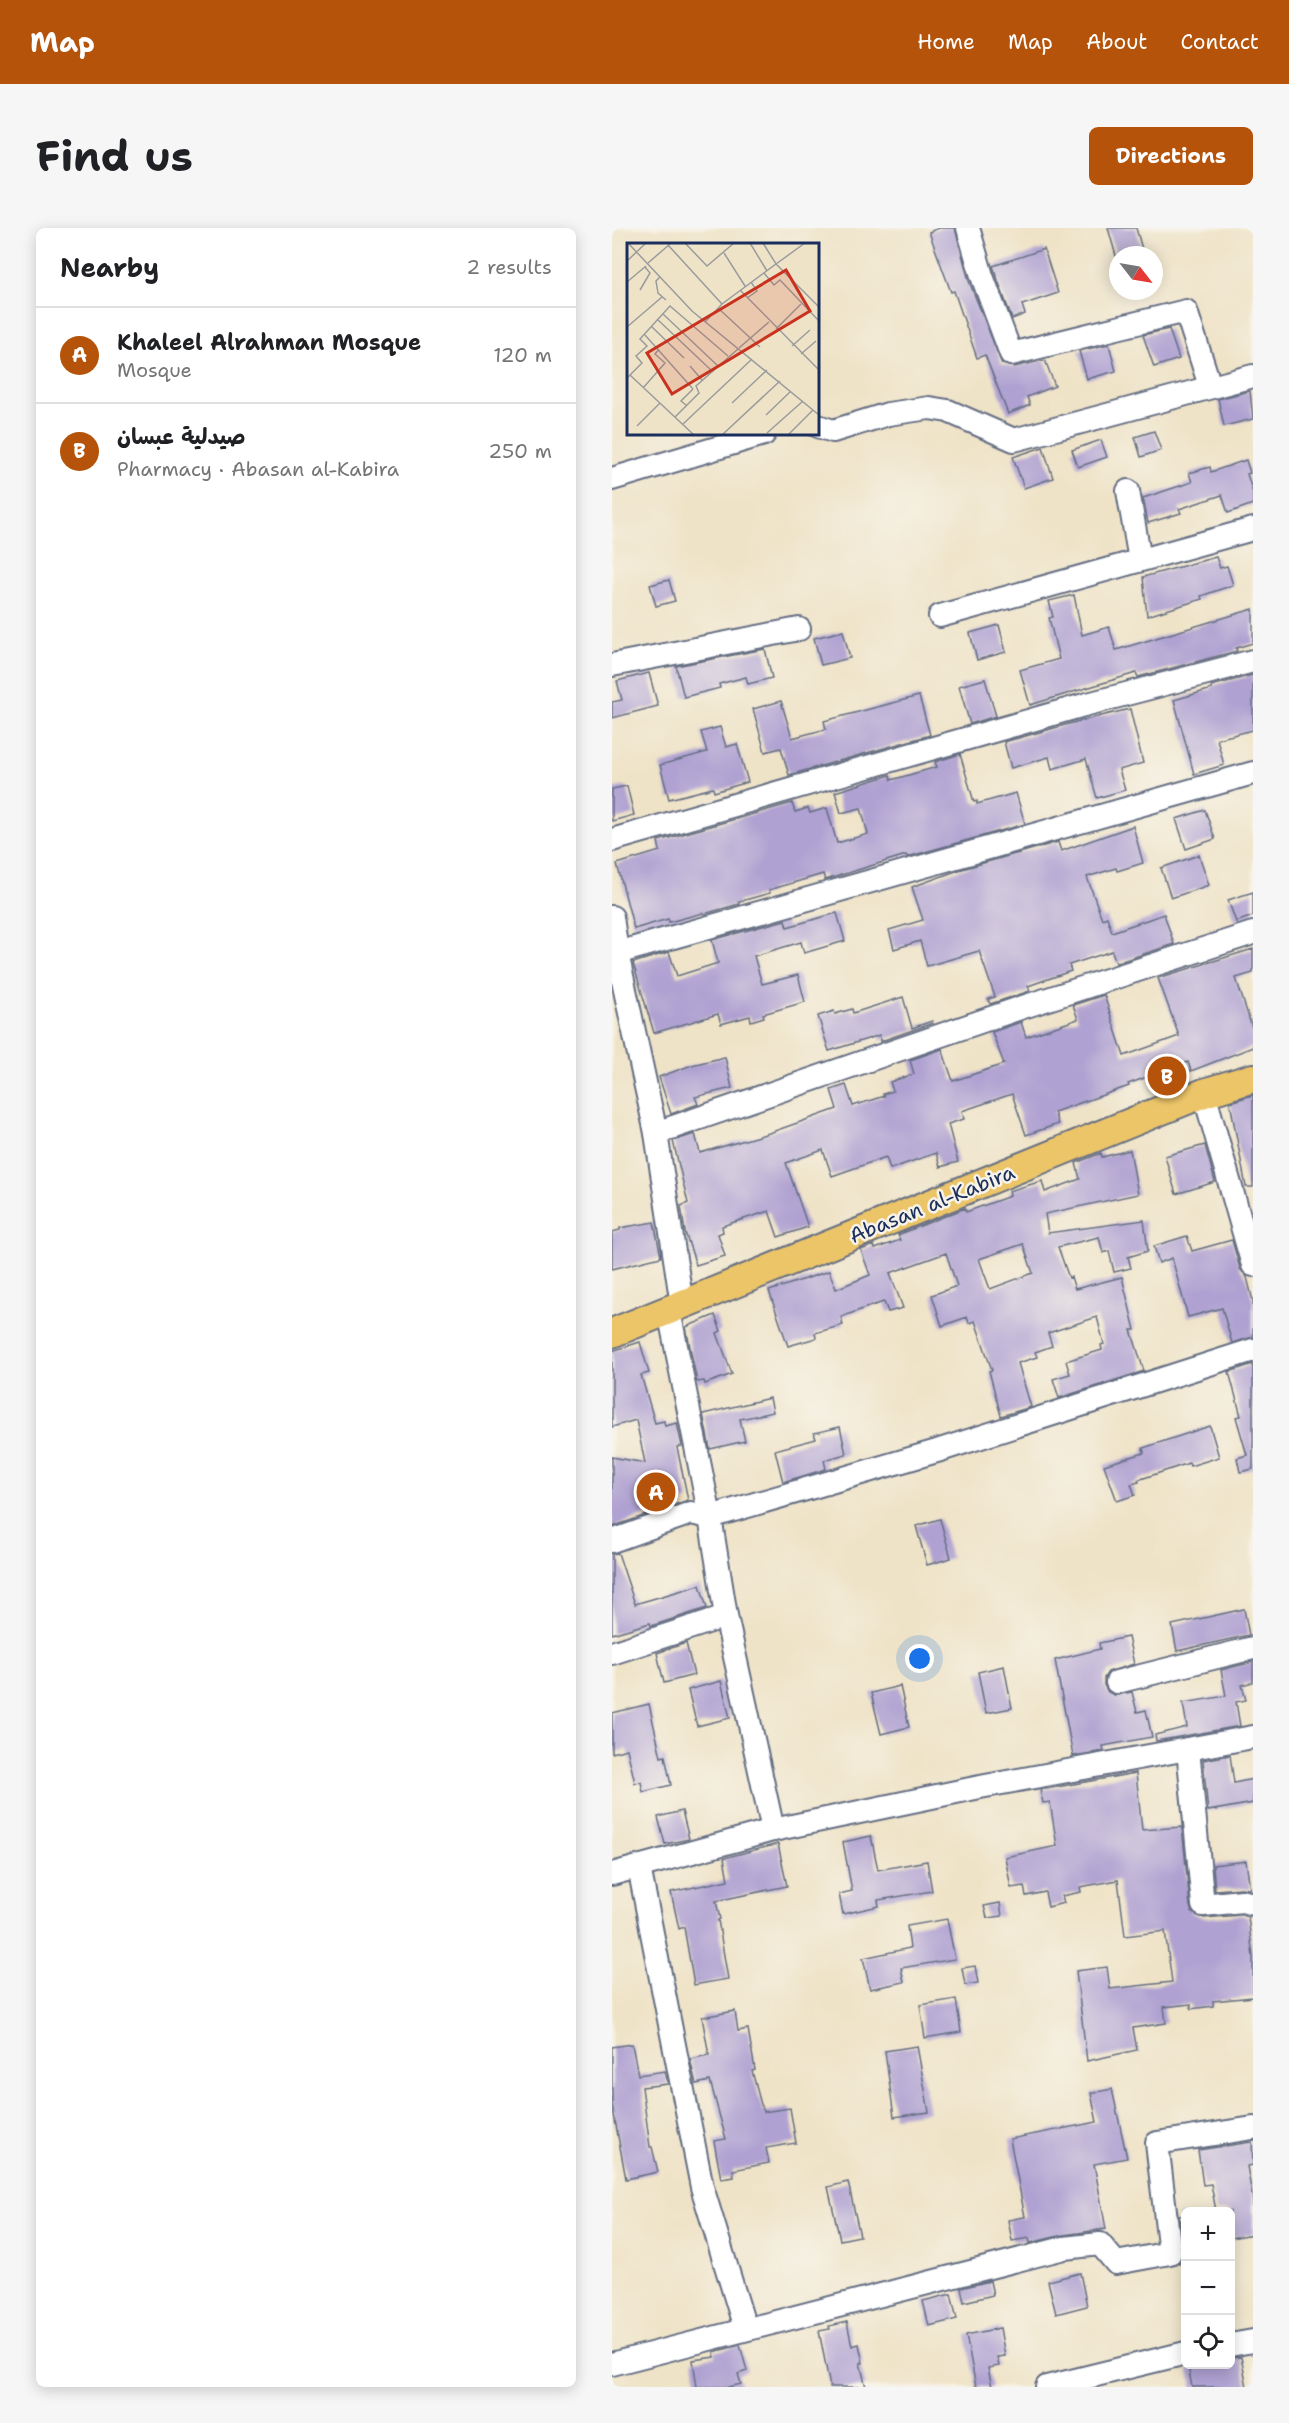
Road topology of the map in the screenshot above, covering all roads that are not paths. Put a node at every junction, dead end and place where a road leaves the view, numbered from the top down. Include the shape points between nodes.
1 (968, 228) edge
2 (1253, 376) edge
3 (1210, 386) junction
4 (819, 426) edge
5 (761, 435) edge
6 (612, 479) edge
7 (1128, 491) dead end
8 (1253, 529) edge
9 (1140, 560) junction
10 (940, 616) dead end
11 (799, 629) dead end
12 (1253, 661) edge
13 (612, 664) edge
14 (1253, 773) edge
15 (612, 840) edge
16 (612, 917) edge
17 (1253, 933) edge
18 (617, 953) junction
19 (1253, 1078) edge
20 (1204, 1093) junction
21 (656, 1133) junction
22 (1253, 1265) edge
23 (675, 1308) junction
24 (612, 1333) edge
25 (1253, 1350) edge
26 (710, 1517) junction
27 (612, 1541) edge
28 (726, 1616) junction
29 (1253, 1648) edge
30 (612, 1653) edge
31 (1117, 1682) dead end
32 (1253, 1737) edge
33 (1188, 1749) junction
34 (773, 1830) junction
35 (639, 1868) junction
36 (612, 1874) edge
37 (1253, 1904) edge
38 (1253, 2128) edge
39 (745, 2328) junction
40 (1253, 2341) edge
41 (1235, 2344) edge
42 (1181, 2354) edge
43 (612, 2364) edge
44 (1088, 2381) edge
45 (1047, 2387) edge

1 - 3 street via 1011,354 1186,311
2 - 3 street
3 - 4 street via 1014,440 948,411 929,408 888,414 833,431
5 - 6 street
7 - 9 street
8 - 9 street
9 - 10 street
11 - 13 street
12 - 15 street via 1084,705
14 - 18 street
16 - 18 street
17 - 21 street
18 - 21 street
19 - 20 main road, Abasan al-Kabira
20 - 22 street
20 - 23 main road, Abasan al-Kabira
21 - 23 street
23 - 24 main road, Abasan al-Kabira
23 - 26 street
25 - 26 street via 938,1451
26 - 27 street via 691,1513
26 - 28 street
28 - 30 street
28 - 34 street
29 - 31 street
32 - 33 street
33 - 34 street
33 - 37 street via 1203,1905 1242,1900
34 - 35 street
35 - 36 street
35 - 39 street via 702,2187
38 - 39 street via 1157,2144 1170,2253 1116,2263 1100,2244 1064,2248
39 - 43 street
40 - 41 street
42 - 44 street
44 - 45 street

